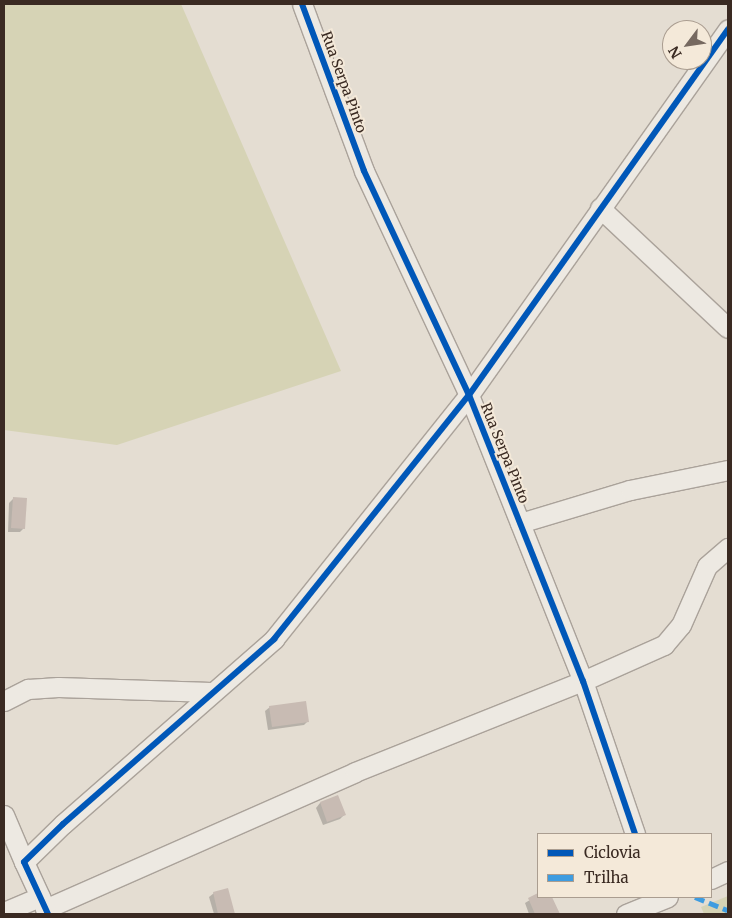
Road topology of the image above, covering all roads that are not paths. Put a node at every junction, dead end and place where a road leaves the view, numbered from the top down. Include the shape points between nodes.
1 (302, 4) edge
2 (728, 29) edge
3 (600, 208) junction
4 (728, 328) edge
5 (469, 395) junction
6 (728, 470) edge
7 (520, 523) junction
8 (728, 548) edge
9 (583, 681) junction
10 (211, 692) junction
11 (4, 701) edge
12 (4, 815) edge
13 (635, 833) edge
14 (24, 862) junction
15 (728, 871) edge
16 (712, 879) edge
17 (661, 902) edge
18 (44, 907) edge
19 (4, 912) edge
20 (626, 914) edge

1 - 5 street, Rua Serpa Pinto via 364,171
2 - 3 street
3 - 4 street
3 - 5 street
5 - 7 street, Rua Serpa Pinto
5 - 10 street via 274,639
6 - 7 street via 630,490
7 - 9 street, Rua Serpa Pinto
8 - 9 street via 707,566 681,626 664,645
9 - 13 street, Rua Serpa Pinto
9 - 18 street via 355,772
10 - 11 street via 58,687 28,689
10 - 14 street
12 - 14 street
14 - 18 street
15 - 16 street
17 - 20 street
18 - 19 street

